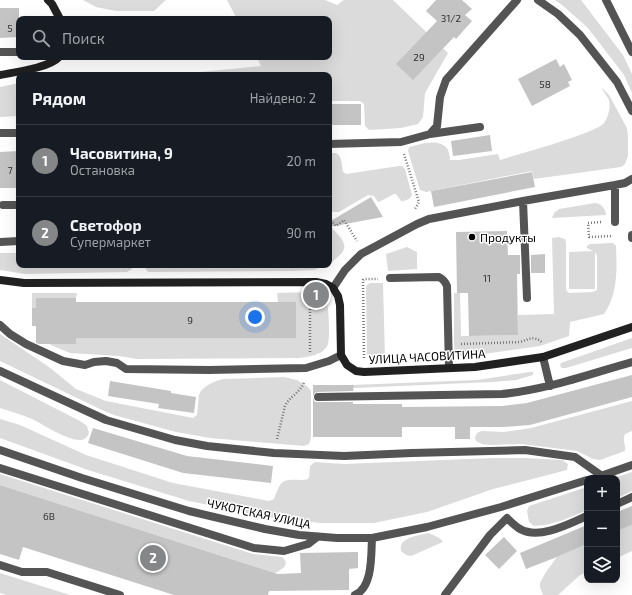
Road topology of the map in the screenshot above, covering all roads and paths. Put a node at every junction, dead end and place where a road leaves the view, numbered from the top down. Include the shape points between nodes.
1 (48, 0) edge
2 (517, 0) edge
3 (538, 0) edge
4 (606, 0) edge
5 (58, 16) edge
6 (632, 49) edge
7 (0, 52) edge
8 (16, 52) edge
9 (55, 60) edge
10 (0, 75) edge
11 (632, 111) edge
12 (480, 127) dead end
13 (0, 133) edge
14 (16, 133) edge
15 (430, 134) junction
16 (401, 142) junction
17 (332, 144) edge
18 (632, 179) edge
19 (615, 185) junction
20 (523, 201) junction
21 (419, 202) dead end
22 (3, 205) dead end
23 (16, 205) edge
24 (332, 221) edge
25 (615, 222) dead end
26 (588, 223) dead end
27 (618, 236) dead end
28 (16, 241) edge
29 (0, 242) edge
30 (357, 242) dead end
31 (390, 278) dead end
32 (364, 279) dead end
33 (0, 280) edge
34 (310, 282) junction
35 (333, 288) junction
36 (527, 298) dead end
37 (0, 325) edge
38 (632, 327) edge
39 (448, 344) junction
40 (555, 353) junction
41 (341, 355) junction
42 (543, 357) junction
43 (632, 362) edge
44 (308, 367) junction
45 (449, 368) junction
46 (0, 371) edge
47 (364, 372) junction
48 (550, 386) junction
49 (318, 397) dead end
50 (0, 450) edge
51 (274, 453) junction
52 (632, 465) edge
53 (0, 468) edge
54 (596, 475) edge
55 (604, 475) edge
56 (584, 481) edge
57 (632, 497) edge
58 (620, 503) edge
59 (501, 507) junction
60 (584, 517) edge
61 (507, 518) junction
62 (317, 537) junction
63 (372, 538) junction
64 (0, 564) edge
65 (120, 595) edge
66 (356, 595) edge
67 (445, 595) edge

1 - 5 street
2 - 15 street via 446,80 440,98 437,126
3 - 11 street via 558,14 580,35 617,82
4 - 6 street
7 - 8 street
9 - 10 street via 47,65
12 - 15 street
13 - 14 street
15 - 16 street
16 - 17 street
16 - 21 path
18 - 19 street
19 - 20 street
19 - 25 street
20 - 35 street via 430,219 417,224 361,254 345,270
20 - 36 street
22 - 23 street
24 - 30 path via 336,226 344,220
26 - 27 path via 589,237
28 - 29 street
31 - 39 street via 444,279 447,286
32 - 47 path
33 - 34 street via 24,283
34 - 35 street via 326,284
34 - 44 path
35 - 41 street via 340,305
37 - 44 street via 10,334 41,352 63,361 85,365 106,361 117,363 126,369
38 - 40 street, УЛИЦА ЧАСОВИТИНА
39 - 40 path via 520,342 532,338 539,340
39 - 45 street
40 - 42 street, УЛИЦА ЧАСОВИТИНА
41 - 44 street
41 - 47 street, УЛИЦА ЧАСОВИТИНА via 347,365 356,371
42 - 45 street, УЛИЦА ЧАСОВИТИНА
42 - 48 street
43 - 48 street
44 - 51 path via 302,387 285,406
45 - 47 street, УЛИЦА ЧАСОВИТИНА
46 - 51 street via 106,420 175,440
48 - 49 street via 502,394
50 - 62 street, ЧУКОТСКАЯ УЛИЦА via 189,511 265,529
51 - 54 street via 344,456 525,450 575,457
52 - 55 street
53 - 62 street via 254,548 284,551 308,544
56 - 59 street, ЧУКОТСКАЯ УЛИЦА
57 - 58 street
59 - 61 street
59 - 63 street, ЧУКОТСКАЯ УЛИЦА via 427,527
60 - 61 street via 543,532 520,529
61 - 67 street via 490,535
62 - 63 street, ЧУКОТСКАЯ УЛИЦА
63 - 66 street via 370,573 363,590
64 - 65 street via 22,572 47,572

